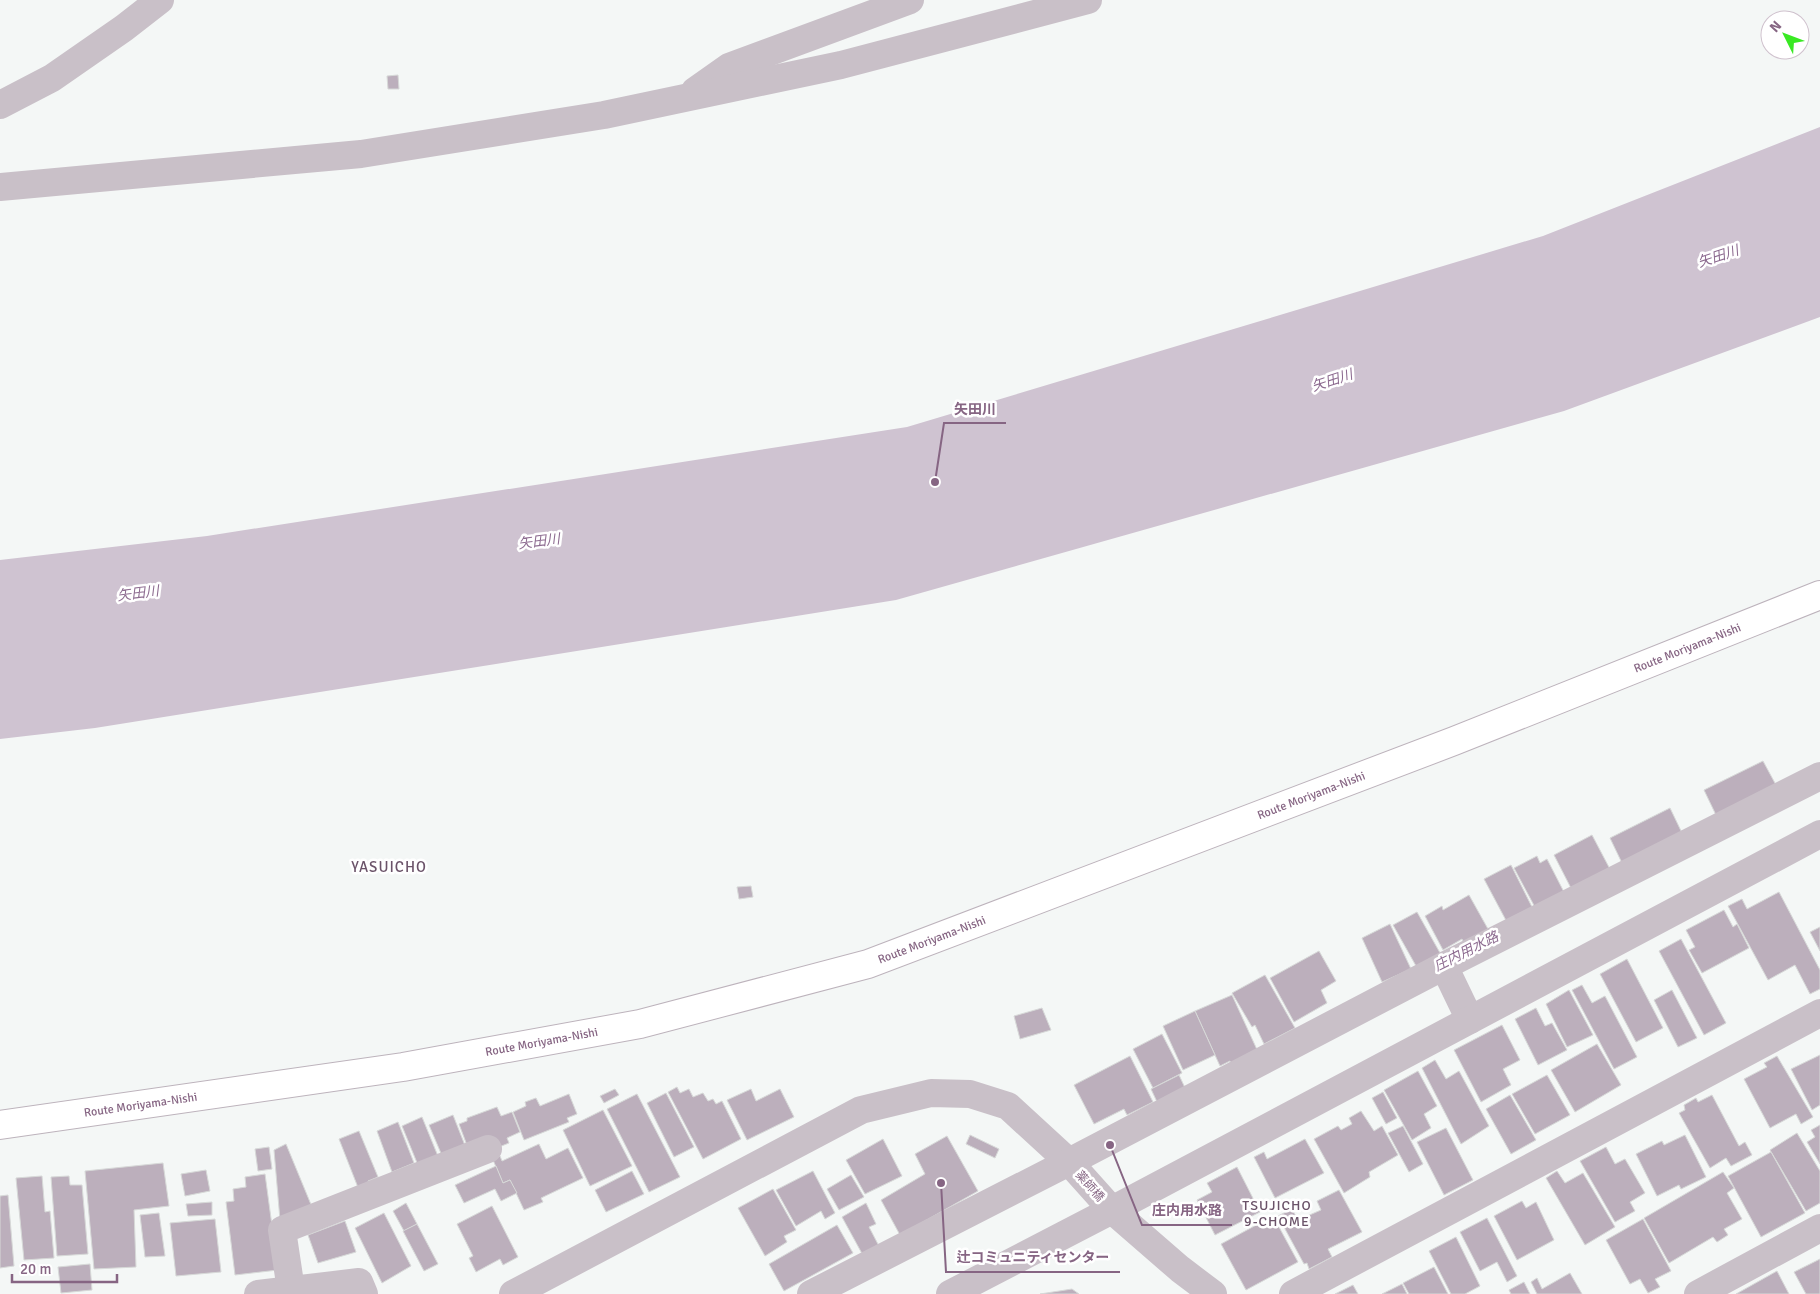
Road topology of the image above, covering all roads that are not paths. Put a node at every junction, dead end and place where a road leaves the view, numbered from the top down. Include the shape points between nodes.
1 (160, 0) edge
2 (910, 0) edge
3 (1088, 0) edge
4 (685, 98) junction
5 (0, 105) edge
6 (0, 187) edge
7 (1820, 595) edge
8 (1820, 776) edge
9 (1820, 834) edge
10 (1444, 966) junction
11 (1820, 1013) edge
12 (1470, 1020) junction
13 (0, 1125) edge
14 (488, 1149) dead end
15 (1069, 1162) junction
16 (1112, 1210) junction
17 (1820, 1228) edge
18 (291, 1290) junction
19 (258, 1294) edge
20 (364, 1294) edge
21 (513, 1294) edge
22 (811, 1294) edge
23 (950, 1294) edge
24 (1213, 1294) edge
25 (1293, 1294) edge
26 (1698, 1294) edge

1 - 5 street via 52,78
2 - 4 street via 728,67
3 - 4 street via 841,65
4 - 6 street via 604,115 361,154
7 - 13 main road, Route Moriyama-Nishi via 1454,741 868,964 640,1024 403,1067
8 - 10 street
9 - 12 street
10 - 12 street
10 - 15 street
11 - 25 street
12 - 16 street
14 - 18 street via 282,1230
15 - 16 street, 薬師橋
15 - 21 street, 薬師橋 via 1008,1106 970,1094 932,1093 861,1110
15 - 22 street
16 - 23 street
16 - 24 street, 薬師橋
17 - 26 street
18 - 19 street
18 - 20 street via 358,1282

